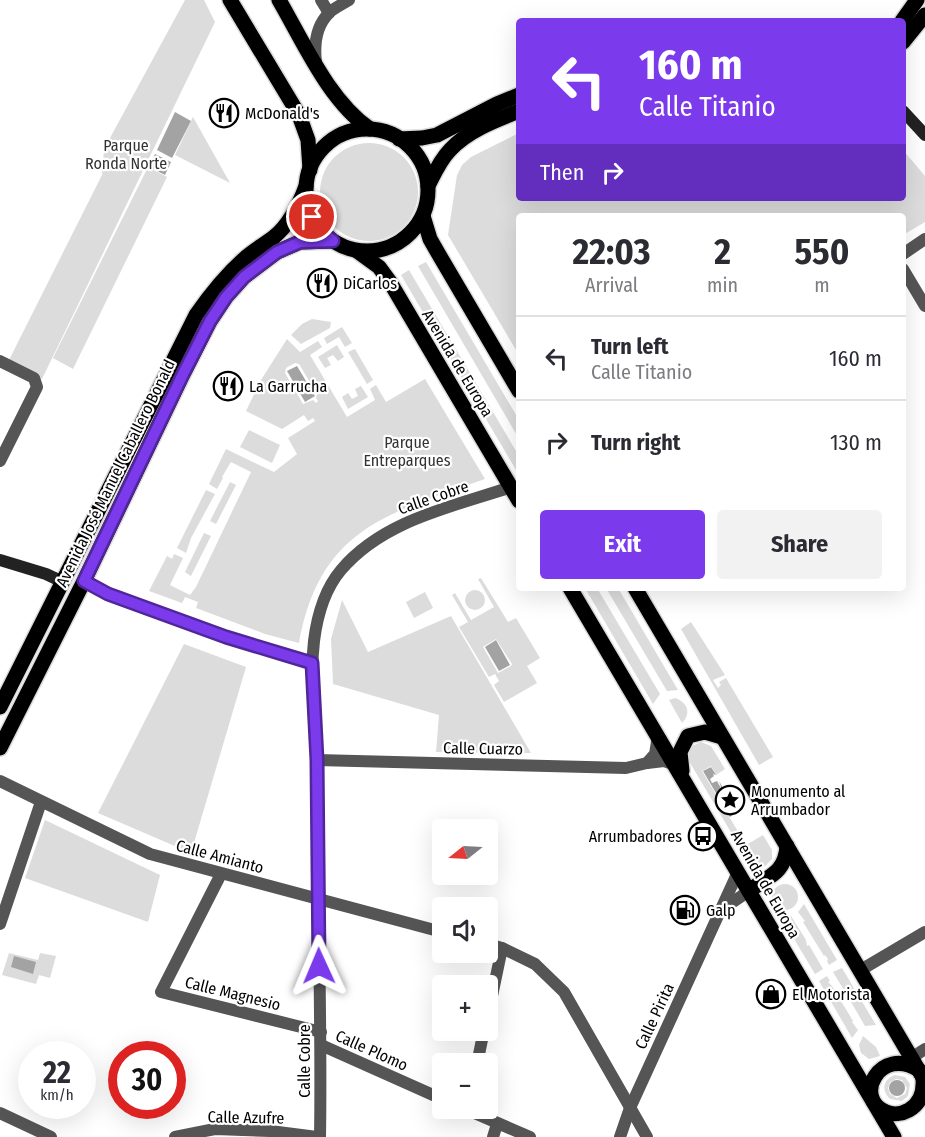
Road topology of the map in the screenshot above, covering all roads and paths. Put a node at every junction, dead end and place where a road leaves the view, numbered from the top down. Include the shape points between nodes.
1 (230, 0) edge
2 (279, 0) edge
3 (321, 0) edge
4 (350, 0) edge
5 (917, 0) edge
6 (328, 13) junction
7 (925, 15) edge
8 (904, 18) edge
9 (906, 38) edge
10 (316, 62) junction
11 (516, 96) edge
12 (516, 112) edge
13 (906, 114) edge
14 (370, 129) junction
15 (925, 135) edge
16 (399, 139) junction
17 (310, 170) junction
18 (306, 186) junction
19 (428, 186) junction
20 (423, 216) junction
21 (925, 239) edge
22 (333, 241) junction
23 (357, 251) junction
24 (906, 252) edge
25 (906, 274) edge
26 (925, 306) edge
27 (0, 361) edge
28 (516, 386) edge
29 (0, 461) edge
30 (511, 487) junction
31 (516, 496) edge
32 (1, 563) edge
33 (84, 581) junction
34 (63, 582) junction
35 (572, 591) edge
36 (637, 591) edge
37 (312, 663) junction
38 (0, 708) edge
39 (658, 736) junction
40 (722, 737) junction
41 (0, 748) edge
42 (317, 760) junction
43 (647, 763) junction
44 (679, 771) junction
45 (0, 781) edge
46 (41, 802) junction
47 (786, 846) junction
48 (221, 874) junction
49 (739, 874) junction
50 (763, 880) junction
51 (752, 897) junction
52 (317, 899) junction
53 (725, 908) junction
54 (0, 924) edge
55 (432, 929) edge
56 (925, 932) edge
57 (498, 947) edge
58 (502, 948) junction
59 (859, 970) junction
60 (496, 975) edge
61 (321, 1032) junction
62 (321, 1045) junction
63 (925, 1049) edge
64 (919, 1072) edge
65 (432, 1095) edge
66 (874, 1102) junction
67 (630, 1108) junction
68 (0, 1113) edge
69 (486, 1119) edge
70 (497, 1124) junction
71 (51, 1137) edge
72 (175, 1137) edge
73 (318, 1137) edge
74 (493, 1137) edge
75 (530, 1137) edge
76 (620, 1137) edge
77 (647, 1137) edge
78 (894, 1137) edge

1 - 17 main road via 299,115 308,140
2 - 10 main road
3 - 6 street
4 - 6 street
5 - 8 main road
6 - 10 street via 314,44
7 - 9 main road
10 - 14 main road via 345,109
11 - 16 main road via 437,135
12 - 19 main road via 457,144
13 - 15 street
14 - 16 main road
14 - 17 main road, Avenida de Europa via 340,136 322,150
16 - 19 main road via 419,159
17 - 18 main road, Avenida de Europa
18 - 22 main road, Avenida de Europa via 312,217
18 - 34 main road, Avenida José Manuel Caballero Bonald via 297,210 276,236 234,268 196,315
19 - 20 main road
20 - 23 main road, Avenida de Europa via 414,230 394,245
20 - 28 main road via 430,239
21 - 24 street
22 - 23 main road, Avenida de Europa
22 - 33 main road, Avenida José Manuel Caballero Bonald via 300,242 277,252 244,277 226,297 182,376
23 - 30 main road, Avenida de Europa via 379,267 390,282
25 - 26 street
27 - 29 street via 34,378 37,387
30 - 31 main road, Avenida de Europa
30 - 37 street, Calle Cobre via 399,525 361,549 340,571 327,593 316,628
32 - 34 street
33 - 37 street via 108,594 226,637
33 - 41 main road, Avenida José Manuel Caballero Bonald
34 - 38 main road, Avenida José Manuel Caballero Bonald
35 - 39 main road, Avenida de Europa
36 - 40 main road
37 - 42 street, Calle Cobre
39 - 43 street via 655,754
39 - 44 main road, Avenida de Europa
40 - 44 main road via 705,732 688,736 680,752
40 - 47 main road
42 - 43 street, Calle Cuarzo via 627,768
42 - 52 street, Calle Cobre
43 - 44 street, Calle Cuarzo via 664,761
44 - 49 main road, Avenida de Europa
45 - 46 street, Calle Amianto
46 - 48 street, Calle Amianto via 150,854
46 - 54 street
47 - 50 main road via 780,870
47 - 59 main road
48 - 52 street, Calle Amianto
48 - 61 street, Calle Magnesio via 161,992
49 - 50 main road via 755,882
49 - 51 main road, Avenida de Europa
49 - 53 street, Calle Pirita
50 - 51 main road
51 - 53 street, Calle Pirita
51 - 66 main road, Avenida de Europa
52 - 55 street, Calle Amianto
52 - 61 street, Calle Cobre
53 - 67 street, Calle Pirita
56 - 59 street
57 - 58 street
58 - 60 street
58 - 67 street via 535,964 564,992
59 - 64 main road
61 - 62 street, Calle Cobre
62 - 65 street, Calle Plomo
62 - 73 street, Calle Cobre
63 - 64 street
64 - 66 main road via 911,1065 893,1063 878,1071 872,1086
64 - 66 main road via 924,1088 917,1104 903,1113 886,1112
66 - 78 main road, Avenida de Europa
67 - 76 street, Calle Pirita
67 - 77 street
68 - 71 street
69 - 70 street
70 - 74 street
70 - 75 street
72 - 73 street, Calle Azufre via 215,1129

